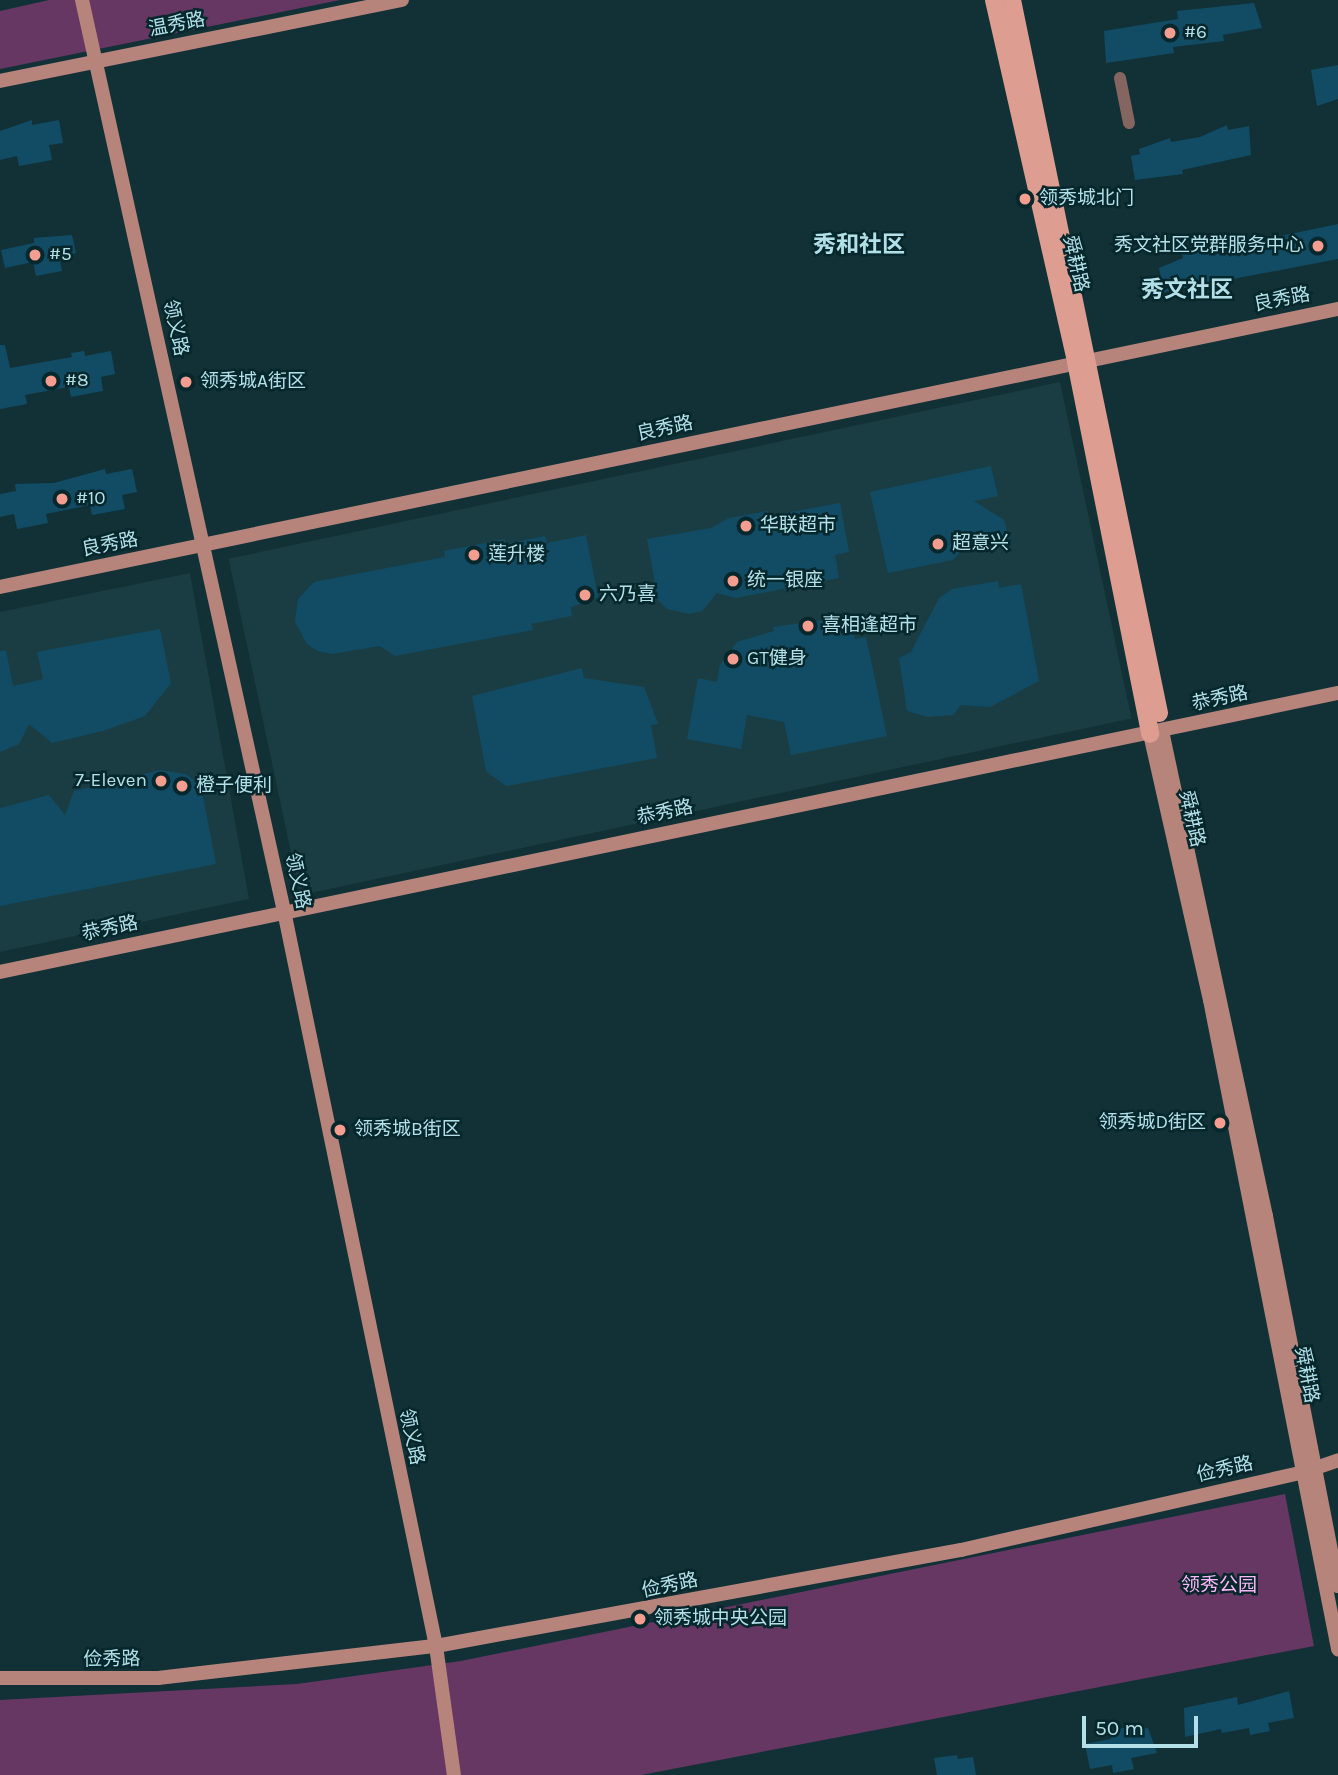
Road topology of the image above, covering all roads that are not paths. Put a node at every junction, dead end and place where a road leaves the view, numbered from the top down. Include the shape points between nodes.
1 (82, 0) edge
2 (402, 0) edge
3 (994, 0) edge
4 (1012, 0) edge
5 (98, 61) junction
6 (1119, 78) dead end
7 (0, 81) edge
8 (1129, 124) dead end
9 (1338, 309) edge
10 (1082, 360) junction
11 (202, 547) junction
12 (0, 587) edge
13 (1338, 693) edge
14 (1156, 732) junction
15 (284, 911) junction
16 (0, 972) edge
17 (1338, 1460) edge
18 (1309, 1470) junction
19 (1338, 1586) edge
20 (436, 1646) junction
21 (1338, 1649) edge
22 (0, 1678) edge
23 (454, 1775) edge

1 - 5 street, 领义路
2 - 5 street, 温秀路
3 - 10 main road, 舜耕路
4 - 10 main road, 舜耕路
5 - 7 street, 温秀路
5 - 11 street, 领义路
6 - 8 street
9 - 10 street, 良秀路
10 - 11 street, 良秀路
10 - 14 main road, 舜耕路
11 - 12 street, 良秀路
11 - 15 street, 领义路
13 - 14 street, 恭秀路
14 - 15 street, 恭秀路
14 - 18 street, 舜耕路
15 - 16 street, 恭秀路
15 - 20 street, 领义路
17 - 18 street, 俭秀路
18 - 19 street, 舜耕路
18 - 20 street, 俭秀路 via 961,1549
18 - 21 street, 舜耕路
20 - 22 street, 俭秀路 via 158,1678
20 - 23 street, 领义路

